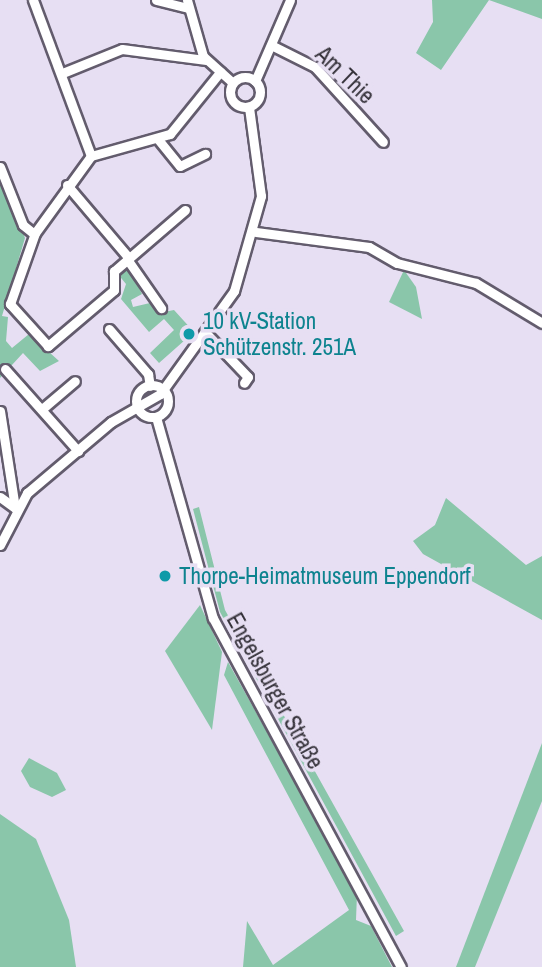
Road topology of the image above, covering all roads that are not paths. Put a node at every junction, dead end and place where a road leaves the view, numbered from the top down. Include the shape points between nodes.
1 (33, 0) edge
2 (156, 0) edge
3 (290, 0) edge
4 (187, 4) edge
5 (273, 46) junction
6 (206, 60) junction
7 (65, 72) junction
8 (220, 72) junction
9 (255, 81) junction
10 (233, 83) junction
11 (249, 107) junction
12 (157, 138) junction
13 (383, 142) dead end
14 (205, 154) dead end
15 (91, 156) junction
16 (0, 167) edge
17 (67, 185) junction
18 (185, 211) dead end
19 (256, 232) junction
20 (34, 234) junction
21 (128, 258) junction
22 (161, 308) dead end
23 (542, 323) edge
24 (109, 329) dead end
25 (205, 332) junction
26 (5, 369) dead end
27 (75, 381) dead end
28 (244, 383) dead end
29 (150, 386) junction
30 (162, 392) junction
31 (140, 405) junction
32 (42, 409) junction
33 (0, 411) edge
34 (156, 417) junction
35 (78, 450) junction
36 (0, 497) edge
37 (15, 508) junction
38 (0, 545) edge
39 (401, 967) edge

1 - 7 street
2 - 4 street
3 - 5 street
4 - 6 street
5 - 9 street
5 - 13 street, Am Thie via 315,67
6 - 7 street via 116,51
6 - 8 street
7 - 15 street
8 - 10 street
8 - 12 street via 184,124
9 - 10 street
9 - 11 street via 260,96
10 - 11 street via 232,100
11 - 19 street via 262,171
12 - 14 street via 180,166
12 - 15 street
15 - 17 street
16 - 20 street via 23,225
17 - 20 street
17 - 21 street
18 - 21 street
19 - 23 street via 338,239 397,262 477,283
19 - 25 street via 234,292
20 - 21 street via 10,304 48,346 114,290 114,271
21 - 22 street
24 - 29 street via 148,374
25 - 28 street via 248,377
25 - 30 street
26 - 32 street
27 - 32 street
29 - 30 street
29 - 31 street via 138,395
30 - 31 street
30 - 34 street via 168,403
31 - 34 street
31 - 35 street
32 - 35 street
33 - 37 street
34 - 39 street, Engelsburger Straße via 213,618
35 - 37 street
36 - 37 street
37 - 38 street

